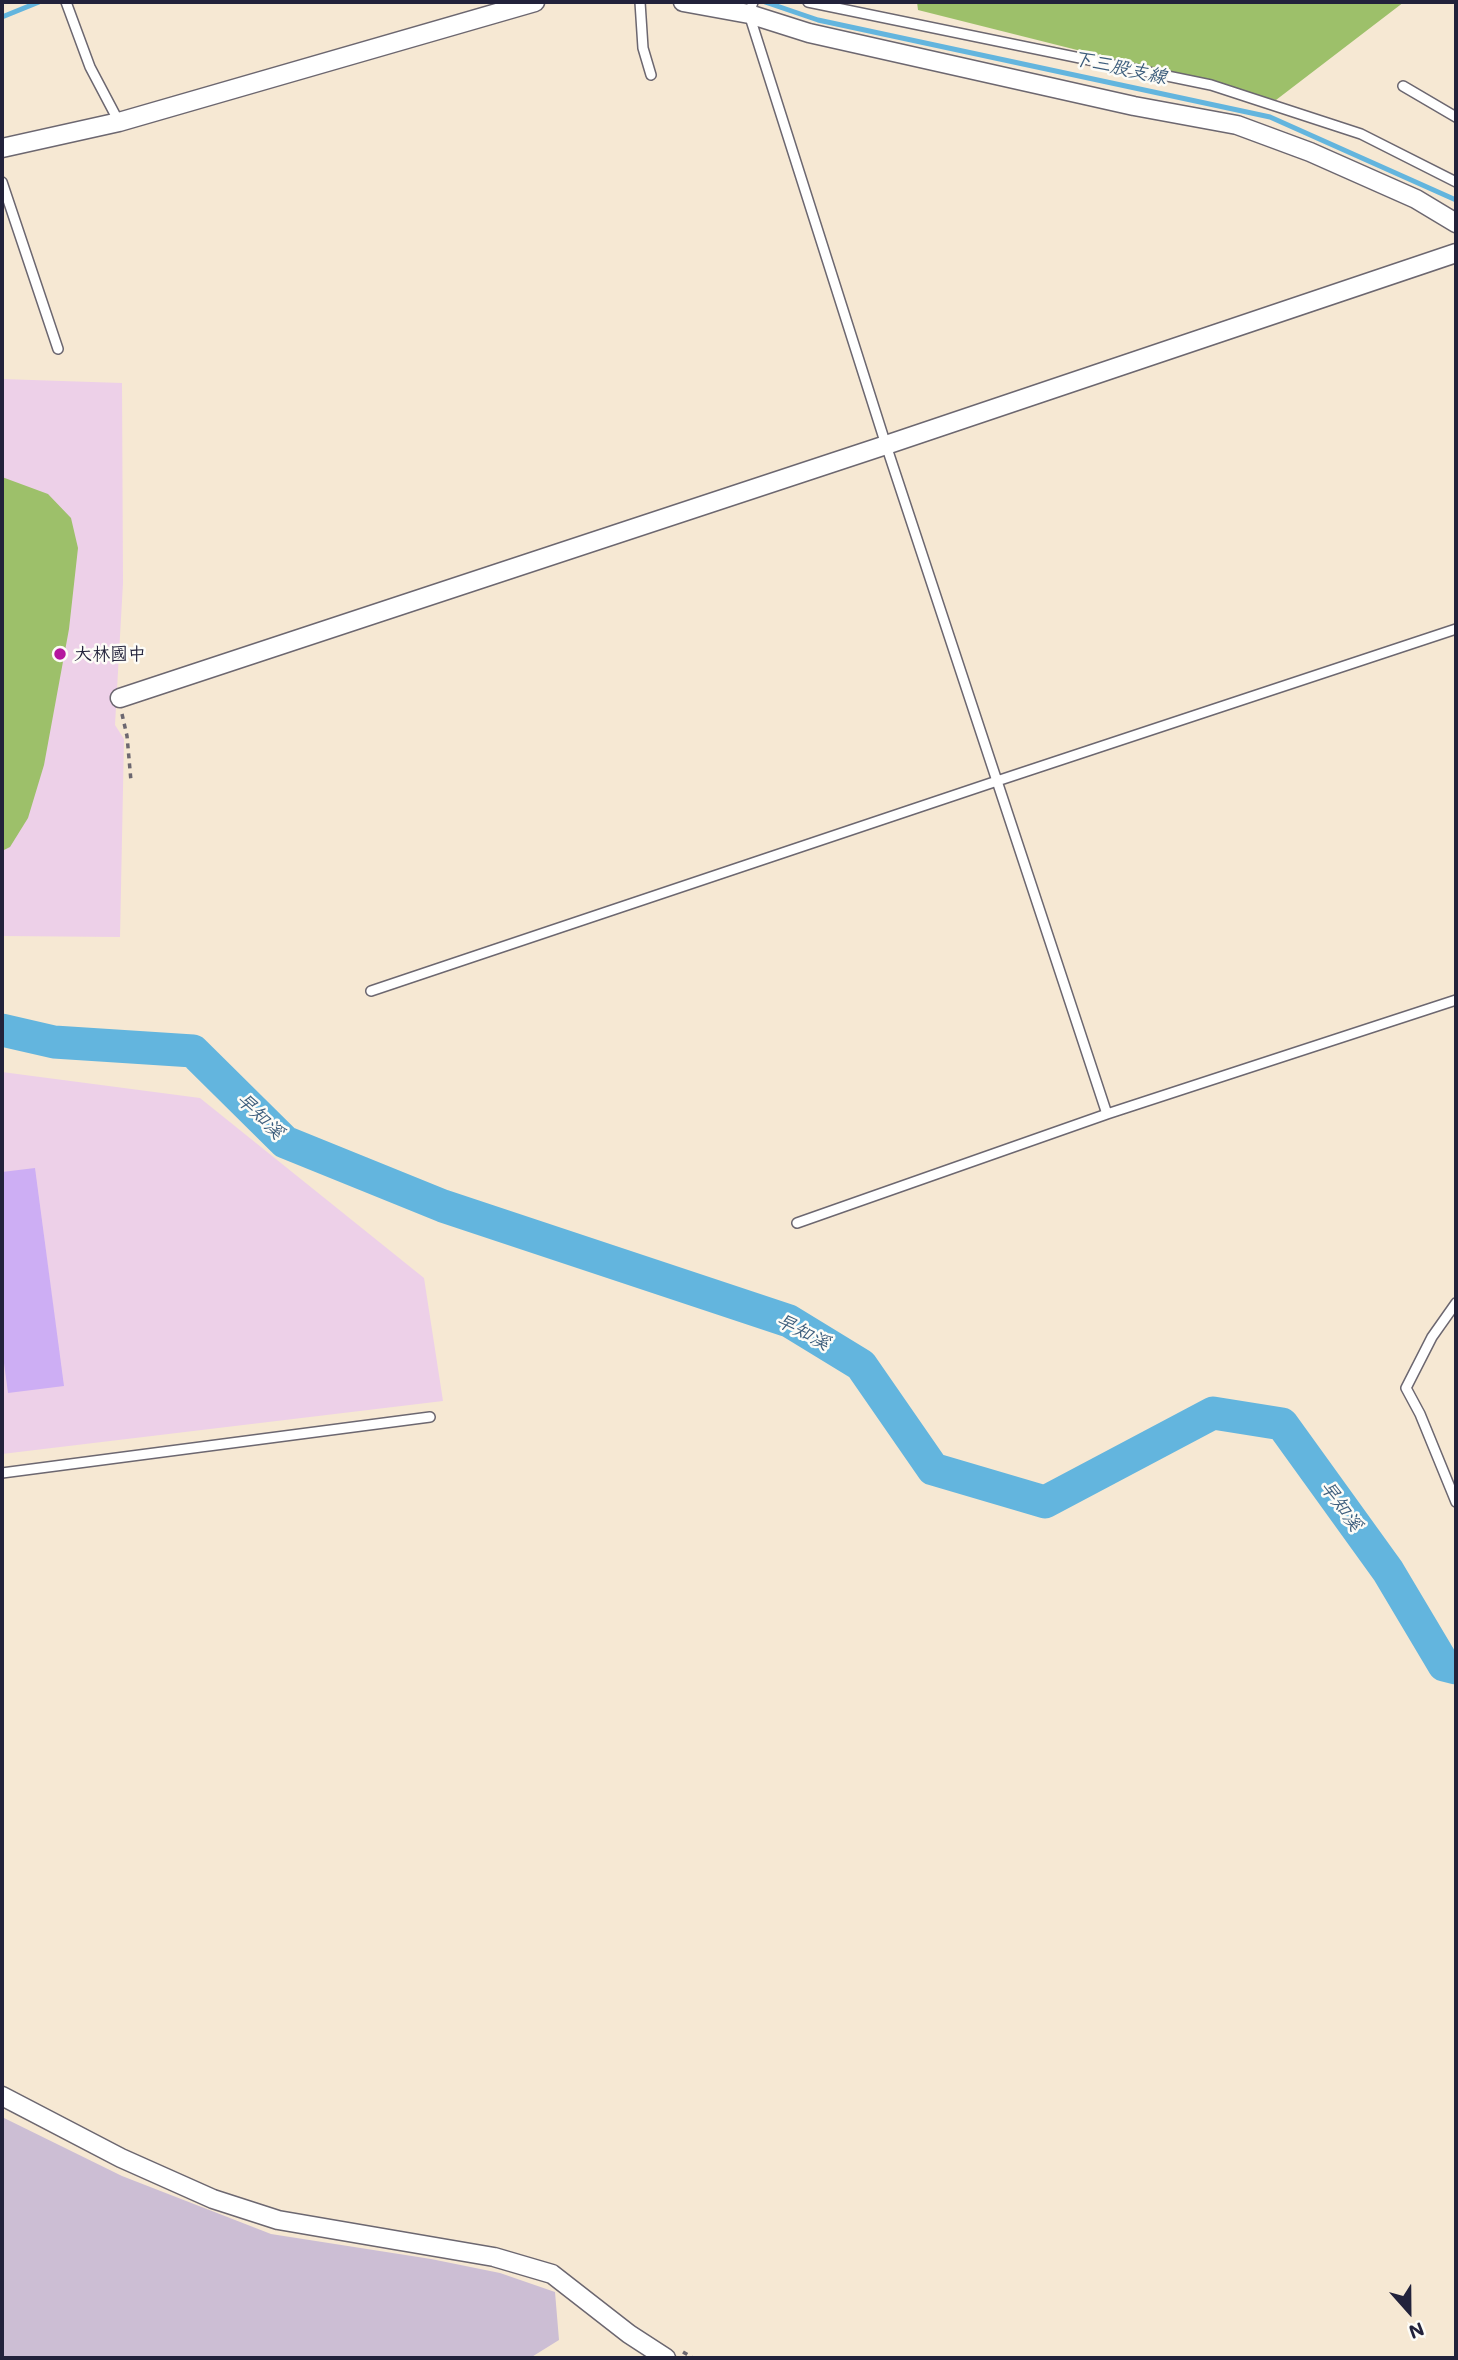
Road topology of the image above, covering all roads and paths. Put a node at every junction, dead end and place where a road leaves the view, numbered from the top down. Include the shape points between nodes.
1 (66, 2) edge
2 (536, 2) edge
3 (640, 2) edge
4 (683, 2) edge
5 (808, 2) edge
6 (751, 8) edge
7 (651, 75) dead end
8 (1403, 86) dead end
9 (1456, 117) edge
10 (119, 121) junction
11 (2, 148) edge
12 (2, 182) edge
13 (1456, 182) edge
14 (1456, 223) edge
15 (1456, 253) edge
16 (58, 349) dead end
17 (886, 445) junction
18 (1456, 629) edge
19 (120, 698) joint
20 (997, 780) junction
21 (131, 781) dead end
22 (371, 991) dead end
23 (1456, 1000) edge
24 (1107, 1114) junction
25 (797, 1223) dead end
26 (1456, 1303) edge
27 (430, 1417) dead end
28 (2, 1474) edge
29 (1456, 1502) edge
30 (2, 2096) edge
31 (666, 2358) edge

1 - 10 lane via 90,67
2 - 10 street
3 - 7 lane via 643,48
4 - 6 street
5 - 13 lane via 1211,85 1361,134
6 - 14 street via 823,36 1237,125 1416,199
6 - 17 lane
8 - 9 lane
10 - 11 street
12 - 16 lane
15 - 17 street
17 - 19 street
17 - 20 lane
18 - 20 lane
19 - 21 path
20 - 22 lane
20 - 24 lane
23 - 24 lane
24 - 25 lane
26 - 29 lane via 1406,1388
27 - 28 lane
30 - 31 street via 213,2199 278,2220 494,2257 552,2274

